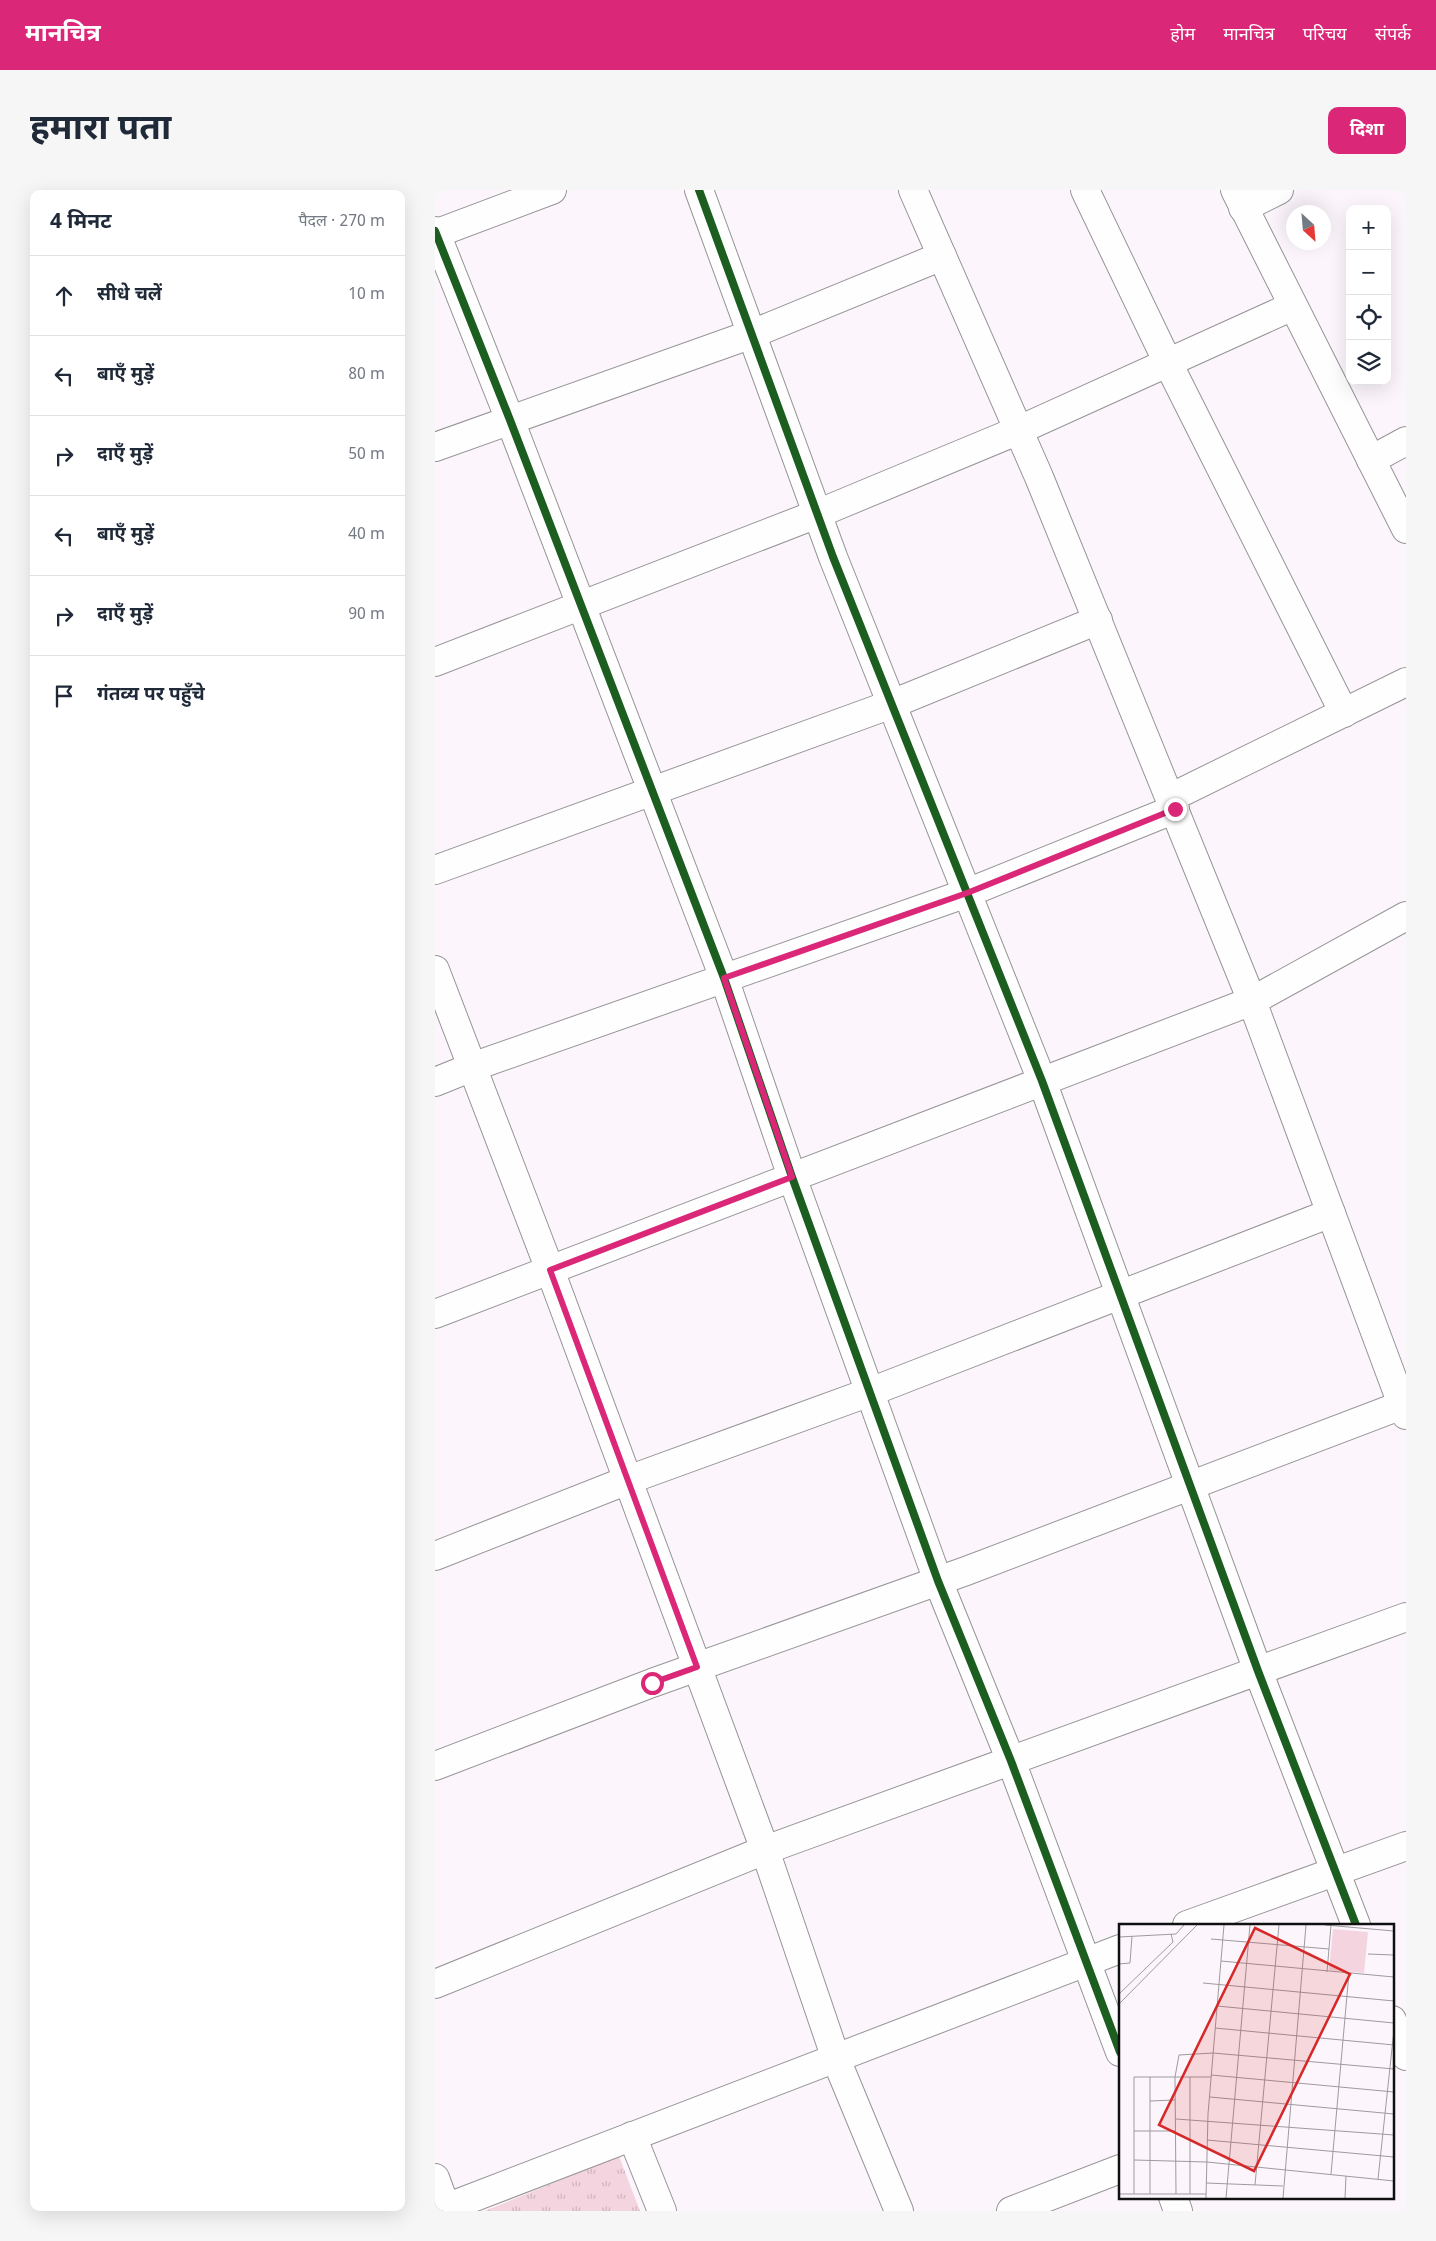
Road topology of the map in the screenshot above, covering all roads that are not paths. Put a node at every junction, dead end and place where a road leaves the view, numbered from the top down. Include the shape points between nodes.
1 (552, 190) edge
2 (699, 190) edge
3 (913, 190) edge
4 (1085, 190) edge
5 (1279, 190) edge
6 (1239, 199) edge
7 (435, 233) edge
8 (942, 256) junction
9 (1293, 306) junction
10 (752, 334) junction
11 (1168, 363) junction
12 (510, 420) junction
13 (1019, 430) junction
14 (1406, 441) edge
15 (435, 447) edge
16 (1371, 460) junction
17 (817, 514) junction
18 (1406, 529) edge
19 (581, 606) junction
20 (1098, 620) junction
21 (435, 662) edge
22 (1406, 682) edge
23 (892, 704) junction
24 (1344, 713) junction
25 (652, 791) junction
26 (1172, 804) junction
27 (435, 870) edge
28 (967, 893) junction
29 (1406, 916) edge
30 (435, 970) edge
31 (724, 978) junction
32 (1252, 1000) junction
33 (472, 1067) junction
34 (1042, 1081) junction
35 (435, 1082) edge
36 (792, 1177) junction
37 (1331, 1214) junction
38 (550, 1270) junction
39 (1121, 1296) junction
40 (435, 1314) edge
41 (870, 1392) junction
42 (1404, 1410) edge
43 (628, 1480) junction
44 (1190, 1486) junction
45 (435, 1556) edge
46 (938, 1581) junction
47 (1406, 1617) edge
48 (697, 1667) junction
49 (1258, 1671) junction
50 (1011, 1761) junction
51 (435, 1766) edge
52 (1406, 1846) edge
53 (765, 1850) junction
54 (1335, 1871) junction
55 (1190, 1924) edge
56 (1356, 1924) edge
57 (1119, 1950) edge
58 (1087, 1962) junction
59 (435, 1984) edge
60 (1393, 2023) edge
61 (1119, 2049) edge
62 (1406, 2057) edge
63 (836, 2059) junction
64 (1393, 2064) edge
65 (632, 2136) junction
66 (1119, 2169) edge
67 (435, 2178) edge
68 (1173, 2198) edge
69 (442, 2209) edge
70 (661, 2211) edge
71 (899, 2211) edge
72 (1011, 2211) edge
73 (1178, 2211) edge

1 - 7 street
2 - 10 street
3 - 8 street
4 - 11 street
5 - 6 street
6 - 9 street
7 - 12 street
8 - 10 street
8 - 13 street
9 - 11 street
9 - 16 street
10 - 12 street
10 - 17 street
11 - 13 street
11 - 24 street
12 - 15 street
12 - 19 street
13 - 17 street
13 - 20 street
14 - 16 street
16 - 18 street
17 - 19 street
17 - 23 street
19 - 21 street
19 - 25 street
20 - 23 street
20 - 26 street
22 - 24 street
23 - 25 street
23 - 28 street
24 - 26 street
25 - 27 street
25 - 31 street
26 - 28 street
26 - 32 street
28 - 31 street
28 - 34 street
29 - 32 street
30 - 33 street
31 - 33 street
31 - 36 street
32 - 34 street
32 - 37 street
33 - 35 street
33 - 38 street
34 - 36 street
34 - 39 street
36 - 38 street
36 - 41 street
37 - 39 street
37 - 42 street
38 - 40 street
38 - 43 street
39 - 41 street
39 - 44 street
41 - 43 street
41 - 46 street
42 - 44 street
43 - 45 street
43 - 48 street
44 - 46 street
44 - 49 street
46 - 48 street
46 - 50 street
47 - 49 street
48 - 51 street
48 - 53 street
49 - 50 street
49 - 54 street
50 - 53 street
50 - 58 street
52 - 54 street
53 - 59 street
53 - 63 street
54 - 55 street
54 - 56 street
57 - 58 street
58 - 61 street
58 - 63 street
60 - 62 street
62 - 64 street
63 - 65 street
63 - 71 street
65 - 69 street
65 - 70 street
66 - 72 street
67 - 69 street
68 - 73 street

